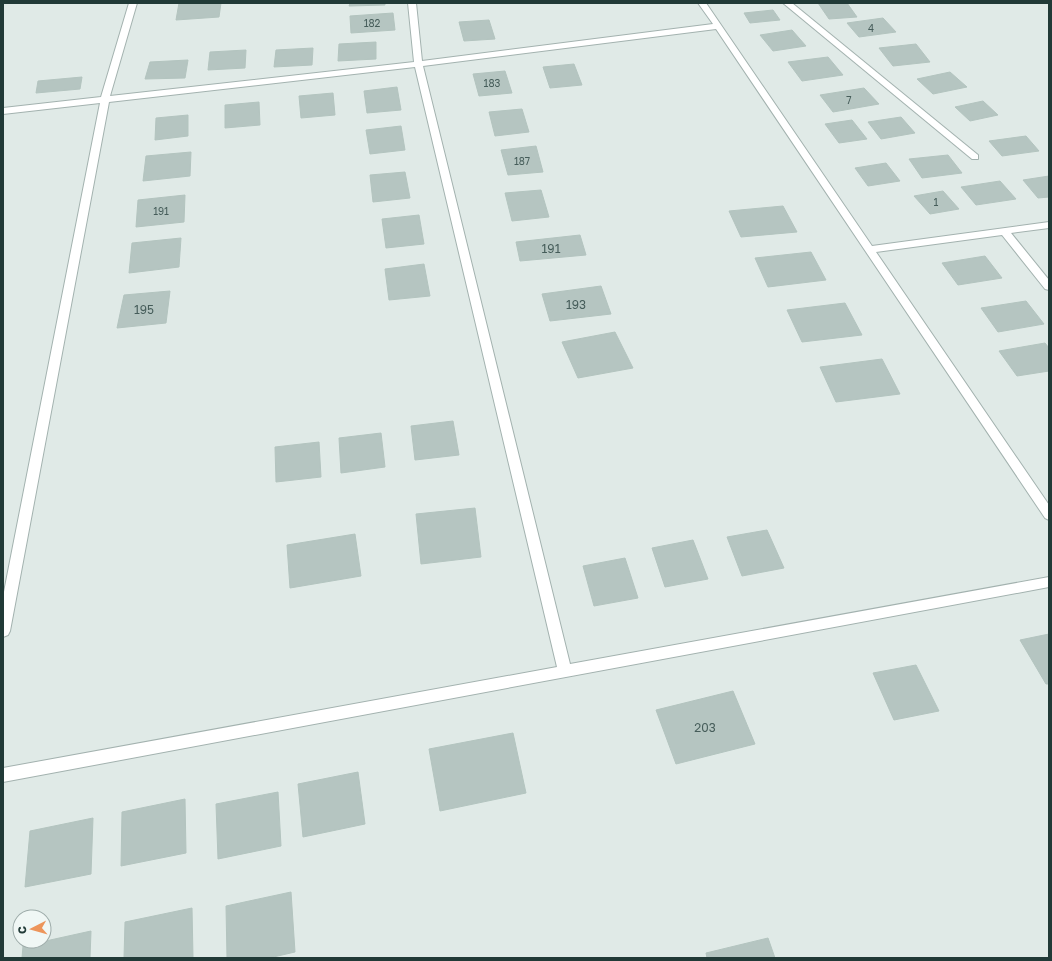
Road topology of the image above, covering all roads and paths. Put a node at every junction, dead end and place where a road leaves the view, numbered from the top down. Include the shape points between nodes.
1 (133, 3) edge
2 (412, 3) edge
3 (702, 3) edge
4 (787, 3) edge
5 (719, 26) junction
6 (418, 64) junction
7 (105, 99) junction
8 (3, 111) edge
9 (975, 157) dead end
10 (1049, 224) edge
11 (1004, 231) junction
12 (869, 250) junction
13 (1049, 287) edge
14 (1049, 515) edge
15 (1049, 582) edge
16 (3, 631) edge
17 (565, 671) junction
18 (3, 775) edge

1 - 7 street
2 - 6 street
3 - 5 street
4 - 9 street
5 - 6 street
5 - 12 street
6 - 7 street
6 - 17 street
7 - 8 street
7 - 16 street
10 - 11 street
11 - 12 street
11 - 13 street
12 - 14 street
15 - 17 street
17 - 18 street

